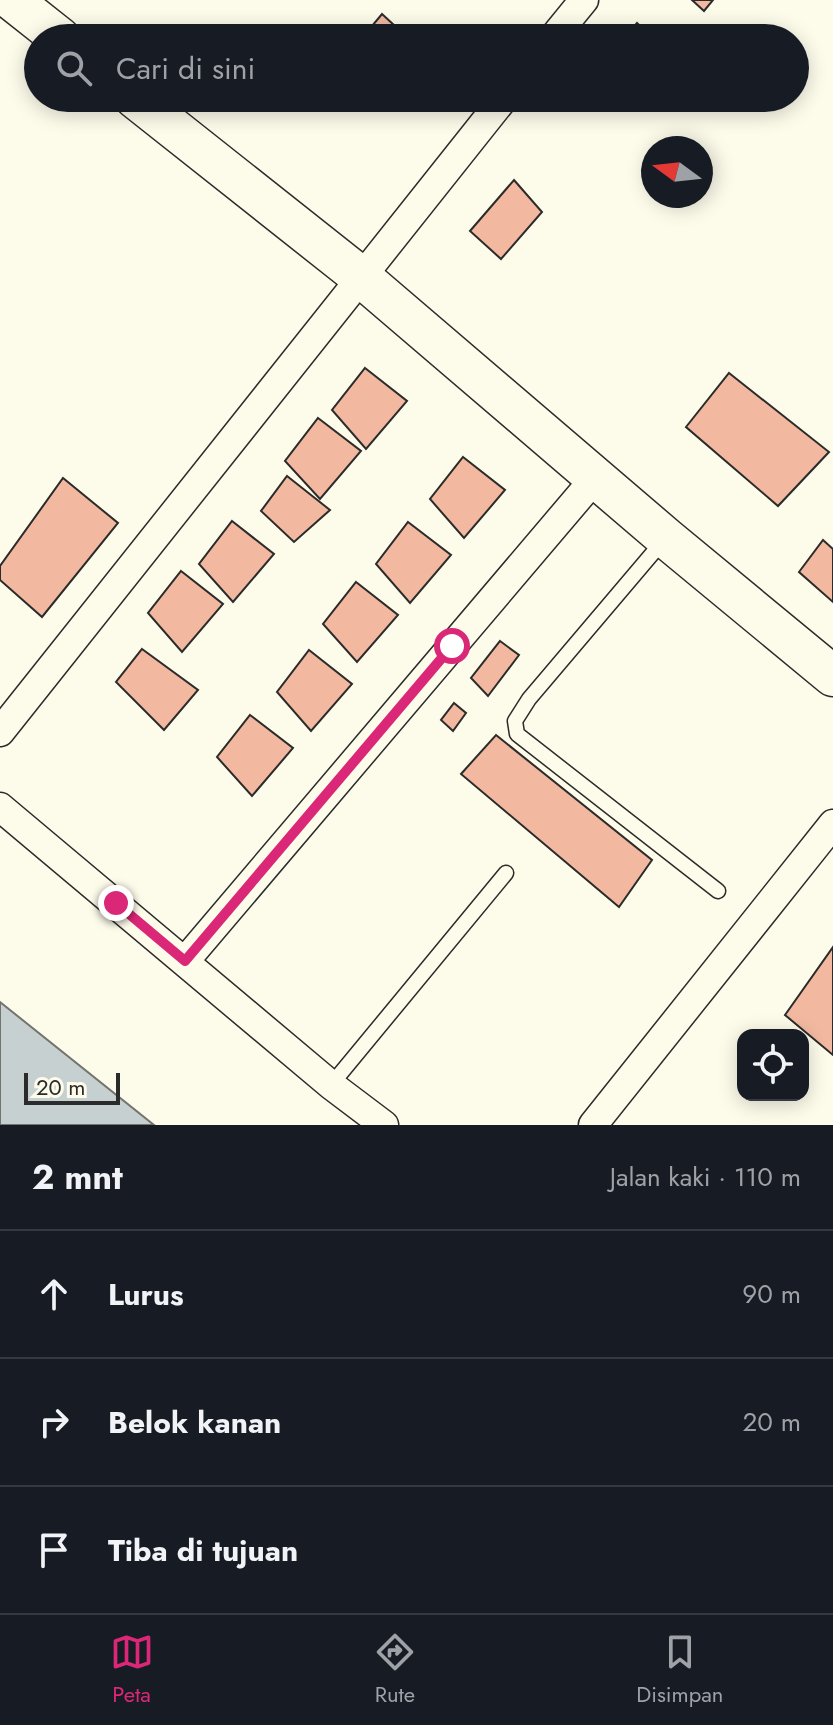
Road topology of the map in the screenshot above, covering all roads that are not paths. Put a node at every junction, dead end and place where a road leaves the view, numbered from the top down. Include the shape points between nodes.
1 (12, 0) edge
2 (580, 2) edge
3 (42, 24) edge
4 (564, 24) edge
5 (153, 112) edge
6 (493, 112) edge
7 (361, 277) junction
8 (596, 477) junction
9 (666, 538) junction
10 (833, 676) edge
11 (0, 732) edge
12 (0, 807) edge
13 (833, 824) edge
14 (506, 873) dead end
15 (718, 891) dead end
16 (185, 961) junction
17 (331, 1085) junction
18 (384, 1125) edge
19 (593, 1125) edge

1 - 3 street
2 - 4 street
5 - 7 street
6 - 7 street
7 - 8 street
7 - 11 street
8 - 9 street
8 - 16 street
9 - 10 street
9 - 15 lane via 515,721 517,734
12 - 16 street
13 - 19 street
14 - 17 lane
16 - 17 street
17 - 18 street

